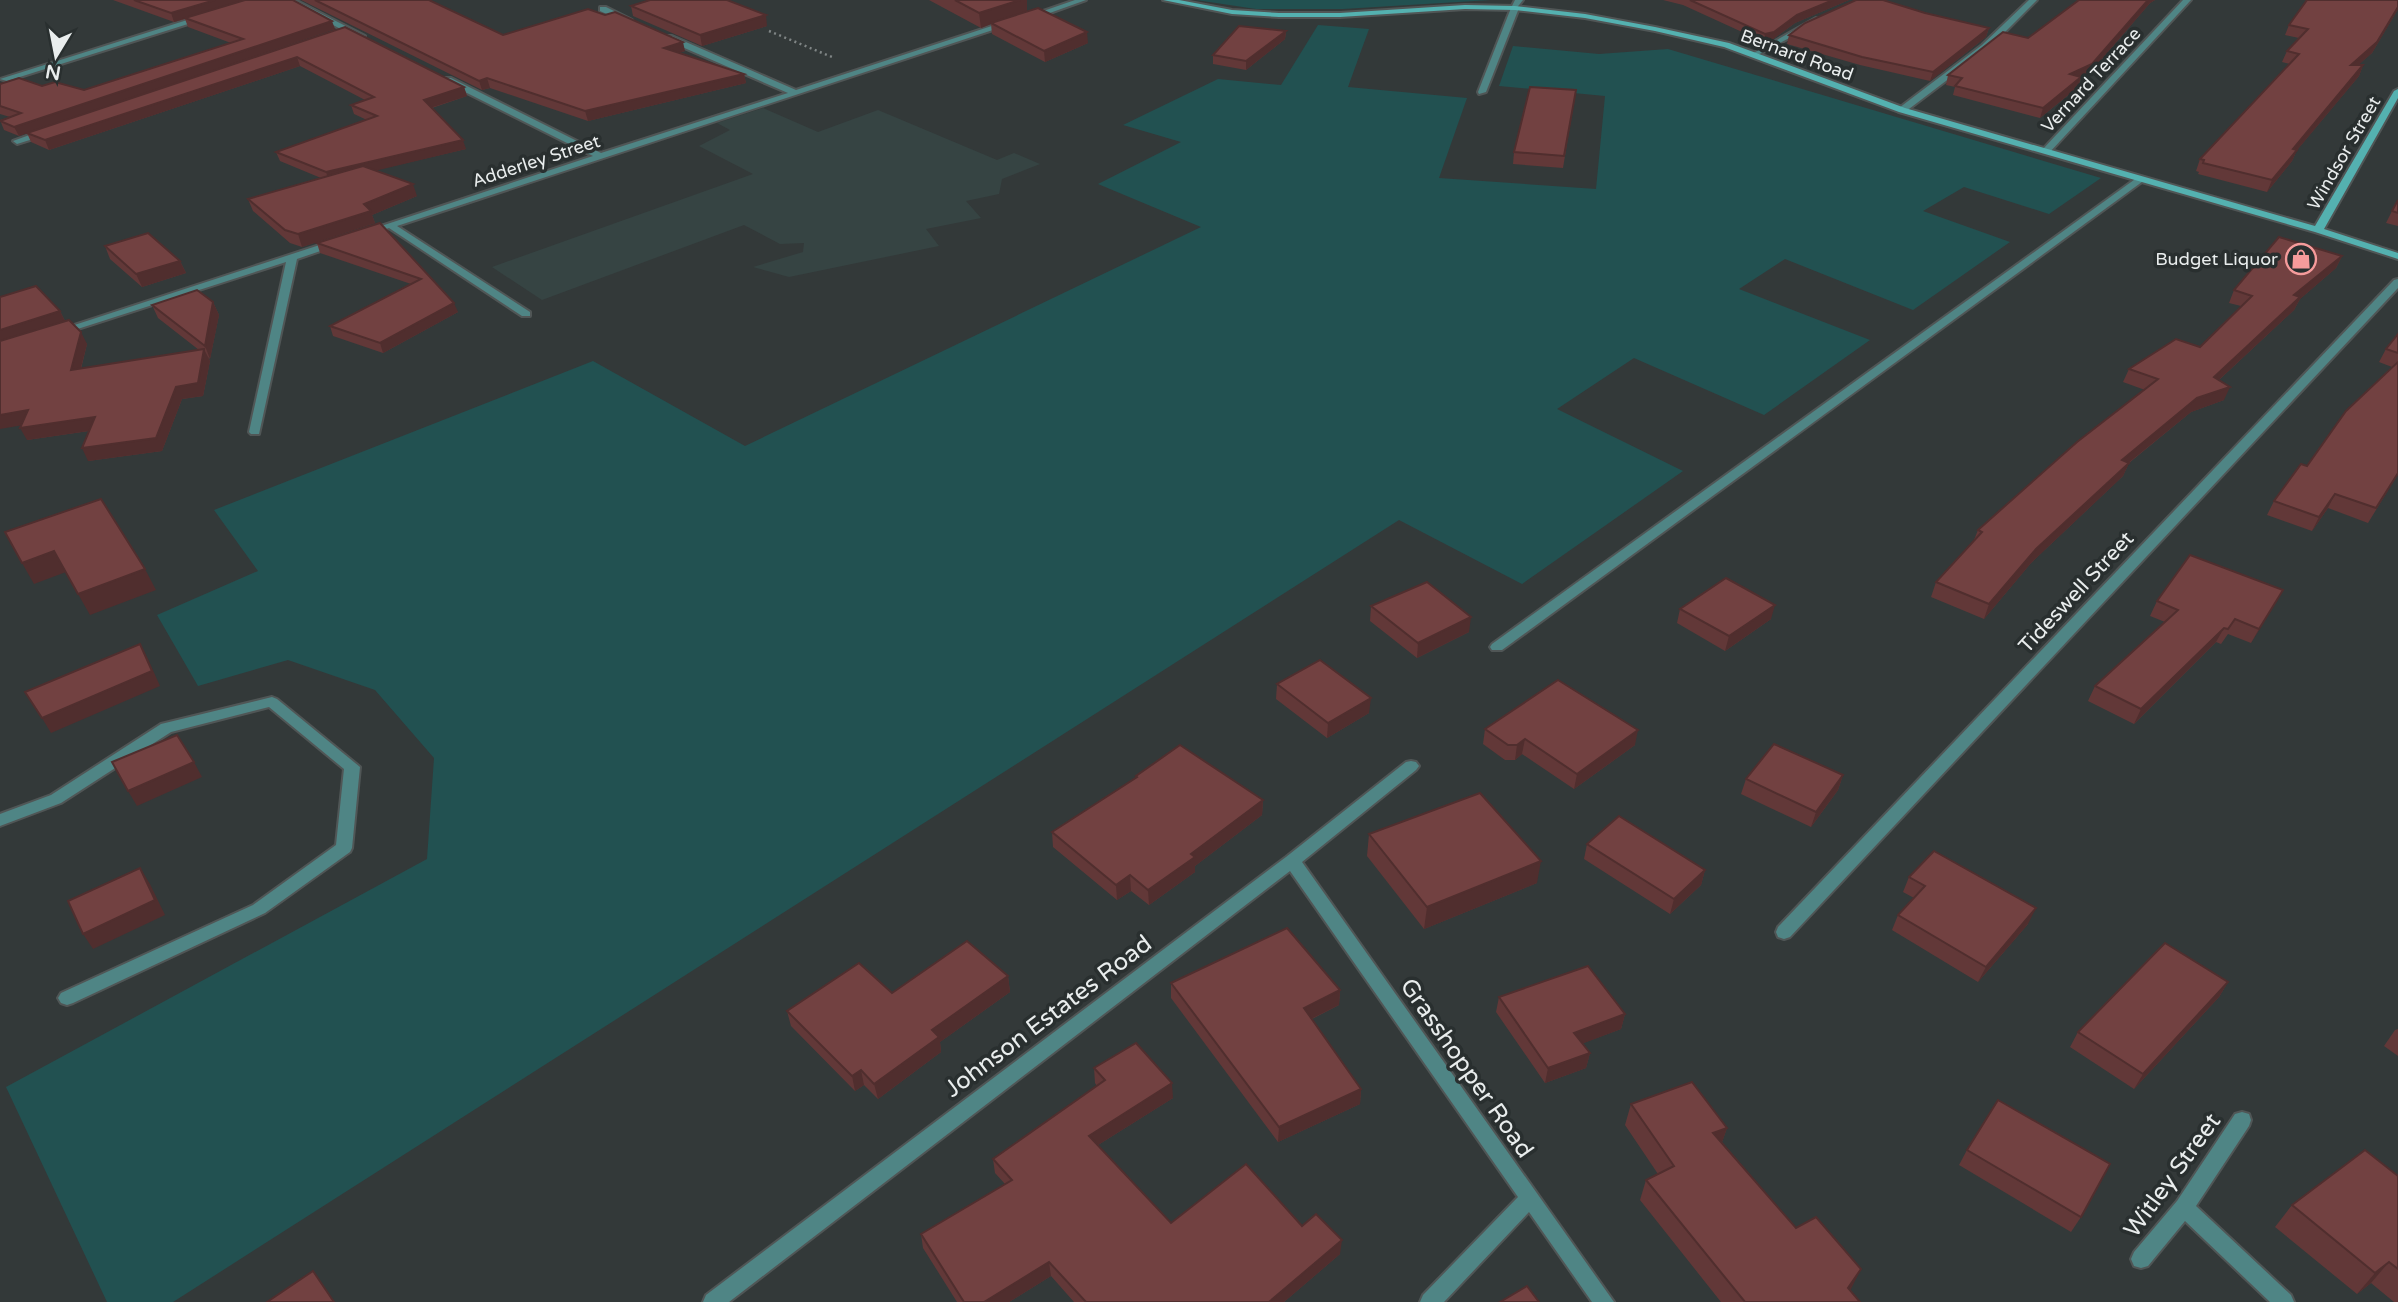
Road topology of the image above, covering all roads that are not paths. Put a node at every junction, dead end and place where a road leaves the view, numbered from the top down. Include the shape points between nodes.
1 (289, 0) edge
2 (1082, 0) edge
3 (1167, 0) edge
4 (2033, 0) edge
5 (2187, 0) edge
6 (1517, 4) edge
7 (603, 9) dead end
8 (211, 16) edge
9 (1823, 17) edge
10 (639, 25) edge
11 (348, 30) junction
12 (335, 34) edge
13 (663, 35) edge
14 (372, 42) edge
15 (1754, 55) junction
16 (444, 78) edge
17 (4, 79) dead end
18 (2398, 91) edge
19 (1482, 92) dead end
20 (796, 93) junction
21 (1902, 110) junction
22 (57, 128) edge
23 (17, 141) edge
24 (2046, 151) junction
25 (600, 156) junction
26 (2141, 178) junction
27 (390, 225) junction
28 (2318, 230) junction
29 (353, 237) edge
30 (341, 241) edge
31 (2398, 256) edge
32 (292, 257) junction
33 (2398, 282) edge
34 (526, 314) dead end
35 (53, 334) edge
36 (255, 432) dead end
37 (1497, 647) dead end
38 (1411, 766) dead end
39 (0, 820) edge
40 (1292, 861) junction
41 (1784, 932) dead end
42 (67, 998) dead end
43 (2242, 1120) dead end
44 (1530, 1199) junction
45 (2184, 1207) junction
46 (2141, 1258) dead end
47 (713, 1302) edge
48 (1430, 1302) edge
49 (1604, 1302) edge
50 (2284, 1302) edge

1 - 11 street
2 - 20 street, Adderley Street
3 - 6 main road, Bernard Road via 1279,15
4 - 21 street via 1985,47
5 - 24 street, Vernard Terrace
6 - 15 main road, Bernard Road via 1643,27
6 - 19 street
7 - 10 street
8 - 17 street
9 - 15 street
11 - 12 street
11 - 14 street
13 - 20 street
15 - 21 main road, Bernard Road
16 - 25 street
18 - 28 main road, Windsor Street
20 - 25 street, Adderley Street
21 - 24 main road, Bernard Road
22 - 23 street
24 - 26 main road, Bernard Road
25 - 27 street, Adderley Street
26 - 28 main road, Bernard Road
26 - 37 street
27 - 29 street, Adderley Street
27 - 34 street
28 - 31 main road, Bernard Road
30 - 32 street
32 - 35 street
32 - 36 street
33 - 41 street, Tideswell Street
38 - 40 street, Johnson Estates Road
39 - 42 street via 56,799 166,728 272,702 352,767 344,848 259,909
40 - 44 street, Grasshopper Road
40 - 47 street, Johnson Estates Road
43 - 45 street, Witley Street
44 - 48 street
44 - 49 street, Grasshopper Road
45 - 46 street, Witley Street
45 - 50 street

